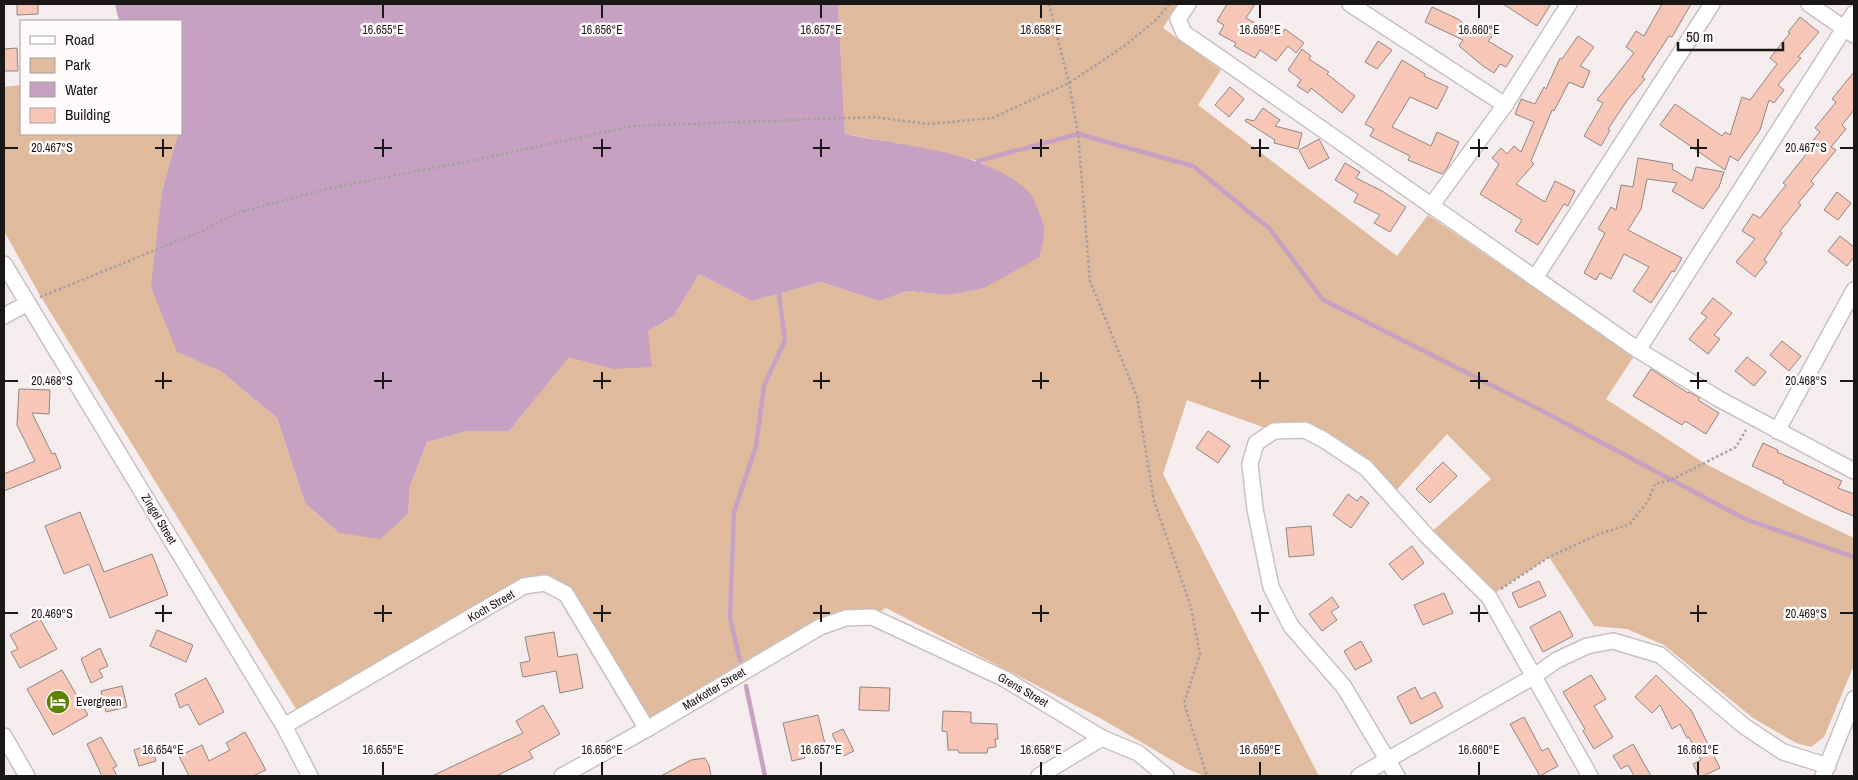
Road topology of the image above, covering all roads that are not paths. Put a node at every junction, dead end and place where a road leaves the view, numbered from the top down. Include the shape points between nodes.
1 (1188, 4) edge
2 (1350, 4) edge
3 (1569, 4) edge
4 (1712, 4) edge
5 (1808, 4) edge
6 (1854, 13) edge
7 (1849, 32) edge
8 (1505, 105) junction
9 (1431, 206) junction
10 (4, 264) edge
11 (1535, 278) junction
12 (1854, 290) edge
13 (28, 303) junction
14 (4, 316) edge
15 (1638, 350) junction
16 (1777, 431) junction
17 (1854, 471) edge
18 (872, 617) joint
19 (1533, 676) junction
20 (1854, 699) edge
21 (284, 726) junction
22 (647, 729) junction
23 (4, 736) edge
24 (1102, 738) junction
25 (1388, 759) junction
26 (1826, 771) edge
27 (27, 776) edge
28 (310, 776) edge
29 (562, 776) edge
30 (1039, 776) edge
31 (1166, 776) edge
32 (1359, 776) edge
33 (1397, 776) edge
34 (1590, 776) edge

1 - 9 street via 1178,19 1184,33
2 - 8 street
3 - 8 street
4 - 11 street
5 - 7 street
6 - 7 street
7 - 15 street
8 - 9 street
9 - 11 street
10 - 13 street, Zingel Street
11 - 15 street
12 - 16 street
13 - 14 street
13 - 21 street, Zingel Street
15 - 16 street
16 - 17 street
18 - 22 street, Markotter Street via 846,618 820,627
18 - 24 street, Grens Street via 1005,679
19 - 25 street
19 - 25 street via 1489,598 1366,468 1305,430 1274,431 1256,443 1250,464 1255,510 1271,587 1291,626 1344,686
19 - 26 street via 1587,646 1613,641 1660,655 1744,726 1783,752
19 - 34 street
20 - 26 street
21 - 22 street, Koch Street via 524,586 545,584 566,594
21 - 28 street, Zingel Street
22 - 29 street, Markotter Street
23 - 27 street
24 - 30 street
24 - 31 street, Grens Street via 1138,753
25 - 32 street
25 - 33 street

